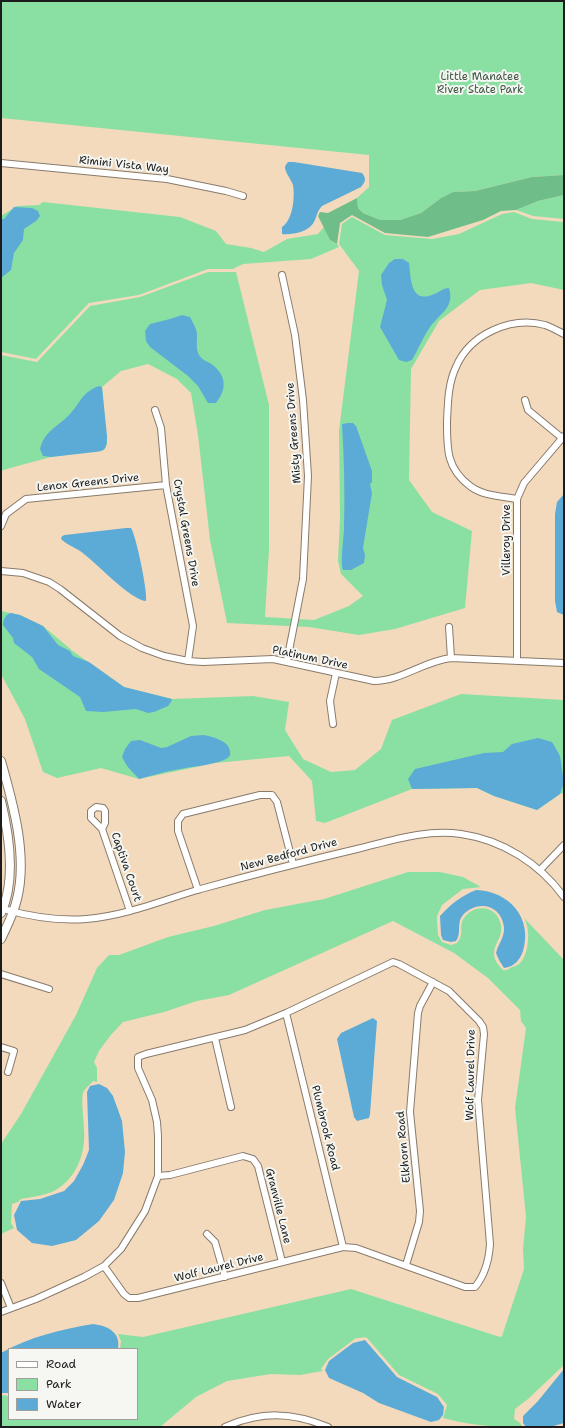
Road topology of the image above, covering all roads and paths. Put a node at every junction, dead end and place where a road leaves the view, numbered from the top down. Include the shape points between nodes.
1 (1, 163) edge
2 (243, 196) dead end
3 (282, 275) dead end
4 (564, 334) edge
5 (525, 400) dead end
6 (155, 410) dead end
7 (563, 437) edge
8 (166, 485) junction
9 (517, 499) junction
10 (1, 526) edge
11 (1, 571) edge
12 (449, 627) dead end
13 (451, 658) junction
14 (188, 661) junction
15 (287, 661) junction
16 (517, 661) junction
17 (564, 663) edge
18 (336, 673) junction
19 (333, 724) dead end
20 (1, 761) edge
21 (1, 801) edge
22 (102, 829) dead end
23 (564, 845) edge
24 (293, 864) junction
25 (540, 870) junction
26 (198, 890) junction
27 (564, 897) edge
28 (2, 911) edge
29 (130, 911) junction
30 (13, 912) junction
31 (1, 939) edge
32 (1, 974) edge
33 (433, 982) junction
34 (49, 989) dead end
35 (286, 1013) junction
36 (215, 1038) junction
37 (1, 1047) edge
38 (8, 1072) dead end
39 (231, 1107) dead end
40 (158, 1176) junction
41 (207, 1234) dead end
42 (344, 1247) junction
43 (282, 1262) junction
44 (406, 1265) junction
45 (104, 1266) junction
46 (225, 1277) junction
47 (1, 1283) edge
48 (11, 1308) junction
49 (1, 1312) edge
50 (225, 1427) edge
51 (328, 1427) edge

1 - 2 street, Rimini Vista Way via 167,179
3 - 15 street, Misty Greens Drive via 295,335 308,476 302,579
4 - 9 street via 545,325 530,323 502,326 479,338 466,351 456,366 450,384 447,448 450,463 471,487 486,494
5 - 7 street via 528,410
6 - 8 street, Crystal Greens Drive via 161,428
7 - 9 street, Villeroy Drive via 524,483
8 - 10 street, Lenox Greens Drive via 26,499 6,514
8 - 14 street, Crystal Greens Drive via 193,626
9 - 16 street, Villeroy Drive
11 - 14 street, Platinum Drive via 23,573 43,579 131,642 159,654
12 - 13 street
13 - 16 street, Platinum Drive
13 - 18 street, Platinum Drive via 381,680
14 - 15 street, Platinum Drive
15 - 18 street, Platinum Drive
16 - 17 street, Platinum Drive
18 - 19 street via 330,701
20 - 30 street via 11,795 18,834 20,880
21 - 28 street via 10,867 9,887
22 - 29 street, Captiva Court
23 - 25 street
24 - 25 street, New Bedford Drive via 406,837 438,833 462,834 492,842 516,853
24 - 26 street, New Bedford Drive
24 - 26 street via 277,802 272,795 260,795 183,814 178,821 178,831
25 - 27 street, New Bedford Drive
26 - 29 street, New Bedford Drive
28 - 30 street, New Bedford Drive
29 - 30 street, New Bedford Drive via 87,919 63,920
30 - 31 street
32 - 34 street
33 - 35 street, Wolf Laurel Drive via 393,962
33 - 44 street, Elkhorn Road via 418,1013 410,1112 420,1211
33 - 44 street, Wolf Laurel Drive via 449,991 483,1027 478,1100 489,1258 475,1287 465,1287
35 - 36 street, Wolf Laurel Drive via 245,1030
35 - 42 street, Plumbrook Road
36 - 39 street
36 - 40 street, Wolf Laurel Drive via 138,1057 138,1068 152,1100 157,1122
37 - 38 street via 14,1051
40 - 43 street, Granville Lane via 243,1156 253,1158 258,1166
40 - 45 street, Wolf Laurel Drive via 145,1211 133,1231 121,1249
41 - 46 street via 215,1242
42 - 43 street, Wolf Laurel Drive
42 - 44 street, Wolf Laurel Drive via 356,1248
43 - 46 street, Wolf Laurel Drive
45 - 46 street, Wolf Laurel Drive via 129,1298
45 - 48 street, Wolf Laurel Drive via 36,1299
47 - 48 street
48 - 49 street, Wolf Laurel Drive
50 - 51 street via 242,1420 270,1415 299,1418

